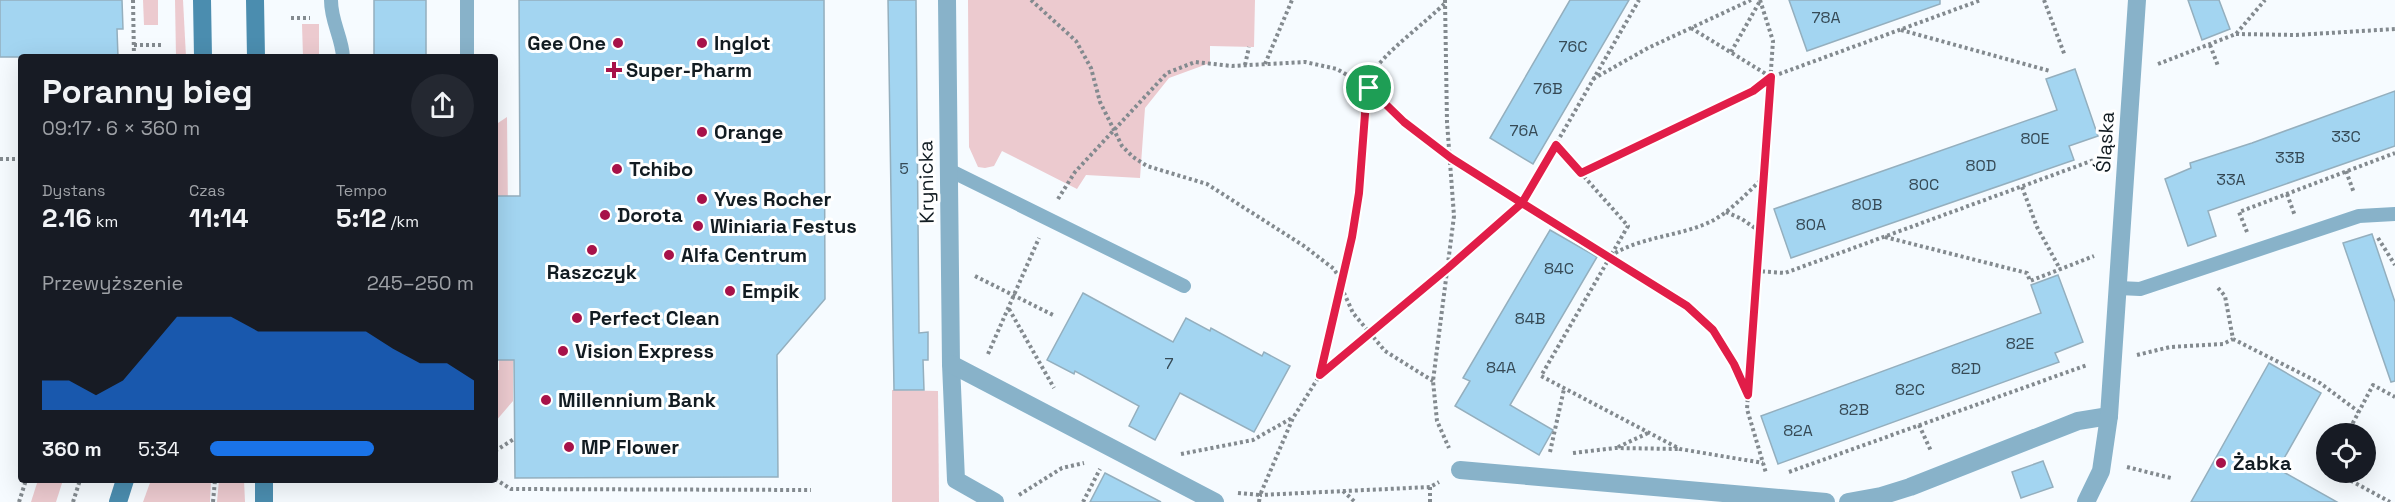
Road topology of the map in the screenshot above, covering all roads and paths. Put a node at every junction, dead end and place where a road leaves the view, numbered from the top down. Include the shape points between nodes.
1 (133, 0) edge
2 (202, 0) edge
3 (255, 0) edge
4 (331, 0) edge
5 (467, 0) edge
6 (947, 0) edge
7 (1031, 0) edge
8 (1292, 0) edge
9 (1639, 0) edge
10 (1751, 0) edge
11 (1760, 0) edge
12 (1981, 0) edge
13 (2044, 0) edge
14 (2137, 0) edge
15 (2265, 0) edge
16 (1446, 1) edge
17 (291, 18) dead end
18 (308, 18) dead end
19 (1691, 28) junction
20 (1900, 30) junction
21 (2395, 30) edge
22 (2236, 34) junction
23 (134, 45) junction
24 (163, 45) dead end
25 (2210, 45) junction
26 (1249, 47) dead end
27 (1731, 52) junction
28 (134, 54) edge
29 (203, 54) edge
30 (256, 54) edge
31 (343, 54) edge
32 (467, 54) edge
33 (2065, 56) dead end
34 (1265, 64) junction
35 (1245, 65) junction
36 (2152, 66) dead end
37 (2218, 66) dead end
38 (2050, 71) dead end
39 (1771, 77) junction
40 (1593, 79) junction
41 (1369, 88) junction
42 (1114, 131) junction
43 (1556, 145) junction
44 (2395, 153) edge
45 (1451, 158) junction
46 (0, 159) edge
47 (18, 159) edge
48 (2127, 164) junction
49 (949, 170) junction
50 (2346, 171) junction
51 (1581, 173) junction
52 (1764, 177) junction
53 (2022, 187) junction
54 (2287, 194) junction
55 (1522, 203) junction
56 (2358, 203) dead end
57 (1726, 212) junction
58 (2395, 214) edge
59 (2295, 218) dead end
60 (1047, 219) junction
61 (1759, 231) junction
62 (2247, 234) dead end
63 (1884, 237) junction
64 (2098, 254) dead end
65 (1609, 256) junction
66 (1448, 268) junction
67 (2060, 269) junction
68 (1756, 271) junction
69 (967, 273) dead end
70 (1342, 282) junction
71 (1184, 286) dead end
72 (2119, 288) junction
73 (1014, 294) junction
74 (2225, 296) dead end
75 (1009, 308) junction
76 (1055, 316) dead end
77 (1370, 333) junction
78 (2233, 339) junction
79 (2136, 355) dead end
80 (951, 364) junction
81 (2092, 365) dead end
82 (1320, 375) junction
83 (978, 378) junction
84 (1433, 381) junction
85 (1564, 389) junction
86 (1057, 393) dead end
87 (1748, 395) junction
88 (2395, 397) edge
89 (2359, 412) junction
90 (2109, 416) junction
91 (1293, 418) junction
92 (2353, 423) edge
93 (1648, 433) junction
94 (514, 439) dead end
95 (1615, 448) junction
96 (498, 449) edge
97 (1680, 449) junction
98 (1568, 453) dead end
99 (1559, 454) dead end
100 (1175, 455) dead end
101 (1095, 461) dead end
102 (1763, 463) junction
103 (2127, 466) dead end
104 (1101, 468) dead end
105 (1460, 470) junction
106 (2171, 478) dead end
107 (1768, 479) junction
108 (498, 480) edge
109 (25, 483) edge
110 (79, 483) edge
111 (124, 483) edge
112 (215, 483) edge
113 (264, 483) edge
114 (2355, 483) edge
115 (1431, 487) junction
116 (811, 490) dead end
117 (1343, 491) junction
118 (1233, 493) dead end
119 (1260, 495) junction
120 (1017, 496) dead end
121 (1773, 498) junction
122 (19, 502) edge
123 (73, 502) edge
124 (118, 502) edge
125 (213, 502) edge
126 (264, 502) edge
127 (995, 502) edge
128 (1083, 502) edge
129 (1215, 502) edge
130 (1259, 502) edge
131 (1355, 502) edge
132 (1430, 502) edge
133 (1826, 502) edge
134 (1848, 502) edge
135 (2086, 502) edge
136 (2390, 502) edge

1 - 23 path
2 - 29 main road
3 - 30 main road
4 - 31 lane via 331,17
5 - 32 lane
6 - 49 street, Krynicka
7 - 42 path via 1076,41 1091,68 1100,102
8 - 34 path
9 - 40 path
10 - 19 path
11 - 27 path
11 - 39 path via 1773,41
12 - 20 path
13 - 33 path
14 - 48 street, Śląska
15 - 22 path
16 - 41 path via 1385,58 1373,72
16 - 45 path
17 - 18 path
19 - 27 path
19 - 40 path
20 - 38 path
20 - 39 path
21 - 22 path
22 - 25 path
23 - 24 path
23 - 28 path
25 - 36 path
25 - 37 path
26 - 35 path
27 - 39 path
34 - 35 path
34 - 41 path via 1305,62 1337,69
35 - 42 path via 1195,62 1167,74
39 - 51 path via 1753,91
39 - 52 path
40 - 43 path
41 - 45 path via 1404,122
41 - 70 path via 1359,193
42 - 60 path via 1075,172
42 - 70 path via 1133,157 1147,166 1207,184 1236,201 1304,246 1334,269
43 - 51 path
43 - 55 path
44 - 50 path
45 - 55 path
45 - 66 path via 1454,216
46 - 47 path
48 - 53 path via 2094,160
48 - 72 street, Śląska
49 - 60 lane
49 - 80 street, Krynicka
50 - 54 path
50 - 56 path
51 - 65 path via 1628,226
52 - 57 path
52 - 61 path
53 - 63 path
53 - 67 path via 2037,227
54 - 59 path
54 - 62 path via 2239,212
55 - 65 path
55 - 66 path
57 - 61 path
57 - 65 path via 1709,222 1628,245
58 - 72 lane via 2359,216 2140,289
60 - 71 lane
60 - 73 path
61 - 68 path
63 - 67 path via 2027,273 2030,280
63 - 68 path via 1785,273
64 - 67 path
65 - 85 path via 1540,376
65 - 87 path via 1687,306 1713,330
66 - 77 path
66 - 84 path
68 - 87 path
69 - 73 path
70 - 77 path via 1353,313
70 - 82 path
72 - 90 street, Śląska
73 - 75 path
73 - 76 path
74 - 78 path
75 - 83 path
75 - 86 path
77 - 82 path
77 - 84 path via 1385,351
78 - 79 path via 2223,344 2170,347
78 - 89 path via 2320,383
80 - 83 street
80 - 127 street, Krynicka via 956,480
81 - 107 path
82 - 91 path
83 - 129 street
84 - 105 path via 1437,421
85 - 93 path
85 - 99 path via 1550,455
87 - 102 path via 1747,409
88 - 89 path via 2373,385
89 - 92 path
90 - 134 street via 2078,421 1910,487
90 - 135 street, Śląska via 2101,471
91 - 100 path via 1253,440
91 - 119 path
93 - 95 path
93 - 97 path
94 - 96 path
95 - 97 path
95 - 98 path
97 - 102 path
101 - 120 path via 1062,468
102 - 107 path
103 - 106 path
104 - 128 path
105 - 115 path
105 - 121 street
107 - 121 path
108 - 116 path via 511,489
109 - 122 path
110 - 123 path
111 - 124 main road
112 - 125 path
113 - 126 main road
114 - 136 path
115 - 117 path
115 - 132 path
117 - 119 path
117 - 131 path
118 - 119 path
119 - 130 path
121 - 133 street

